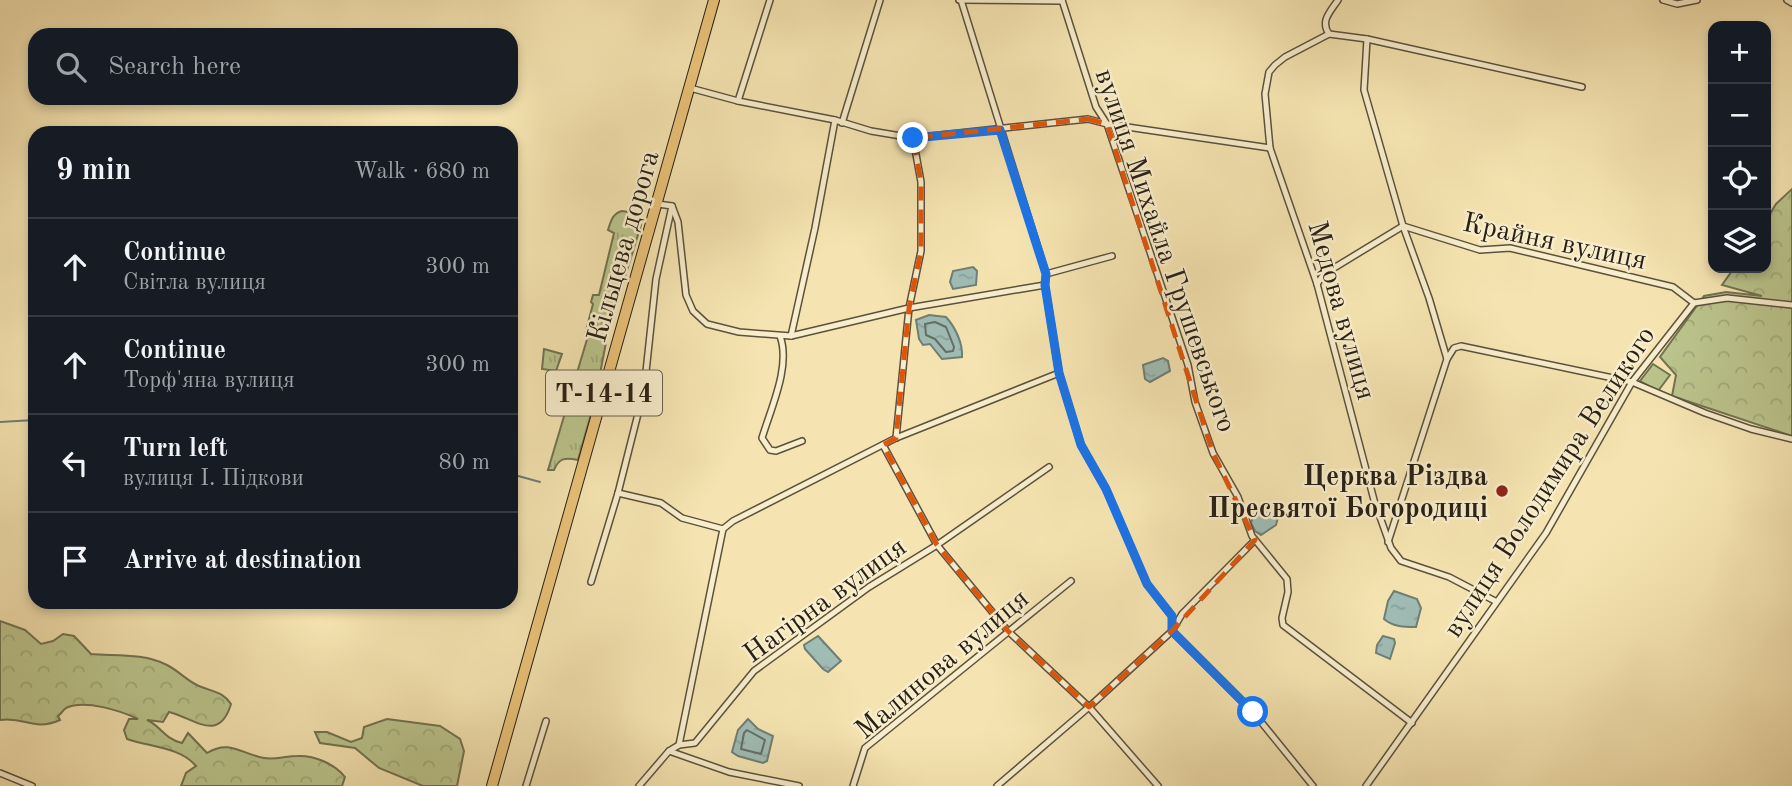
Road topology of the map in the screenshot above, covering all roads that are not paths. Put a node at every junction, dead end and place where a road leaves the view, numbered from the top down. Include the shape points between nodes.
1 (714, 0) edge
2 (770, 0) edge
3 (880, 0) edge
4 (960, 0) edge
5 (1338, 0) edge
6 (1662, 0) edge
7 (1697, 0) edge
8 (1787, 0) edge
9 (1062, 1) edge
10 (1792, 2) edge
11 (1329, 34) junction
12 (1367, 39) junction
13 (1582, 87) dead end
14 (690, 88) junction
15 (738, 101) junction
16 (835, 120) junction
17 (842, 122) junction
18 (1107, 124) junction
19 (1000, 130) junction
20 (913, 138) junction
21 (1270, 148) junction
22 (658, 204) junction
23 (672, 206) junction
24 (1403, 226) junction
25 (1112, 256) dead end
26 (1046, 274) junction
27 (1317, 284) junction
28 (1045, 285) junction
29 (1694, 303) junction
30 (1792, 305) edge
31 (909, 308) junction
32 (780, 336) junction
33 (792, 336) junction
34 (1447, 359) junction
35 (1059, 373) junction
36 (1632, 382) junction
37 (896, 438) junction
38 (1792, 439) edge
39 (802, 441) dead end
40 (883, 445) junction
41 (1049, 467) dead end
42 (618, 493) junction
43 (723, 529) junction
44 (1255, 540) junction
45 (1388, 542) junction
46 (937, 545) junction
47 (591, 582) dead end
48 (1071, 582) dead end
49 (1495, 601) junction
50 (1008, 631) junction
51 (1172, 631) junction
52 (1089, 707) junction
53 (546, 721) dead end
54 (1412, 723) junction
55 (680, 745) junction
56 (669, 751) junction
57 (0, 773) edge
58 (32, 786) edge
59 (492, 786) edge
60 (526, 786) edge
61 (639, 786) edge
62 (799, 786) edge
63 (853, 786) edge
64 (997, 786) edge
65 (1158, 786) edge
66 (1312, 786) edge
67 (1366, 786) edge

1 - 14 highway, Кільцева дорога / Т-14-14
2 - 15 street
3 - 17 street
4 - 9 street
4 - 19 street
5 - 11 street via 1325,19
6 - 7 street via 1677,4
8 - 10 street
9 - 18 street, вулиця Михайла Грушевського via 1096,107
11 - 12 street
11 - 21 street, Медова вулиця via 1285,57 1269,72 1265,94
12 - 13 street
12 - 24 street via 1363,90
14 - 15 street
14 - 22 highway, Кільцева дорога / Т-14-14
15 - 16 street
16 - 17 street
16 - 33 street
17 - 20 street
18 - 19 street via 1088,119
18 - 21 street
18 - 44 street, вулиця Михайла Грушевського via 1213,453
19 - 20 street
19 - 26 street
20 - 31 street via 921,182 922,251
21 - 27 street, Медова вулиця
22 - 23 street
22 - 59 highway, Кільцева дорога / Т-14-14
23 - 32 street via 686,295 693,311 707,324
23 - 42 street via 656,279 644,390
24 - 27 street via 1324,274
24 - 29 street, Крайня вулиця via 1479,250 1510,248 1673,287
24 - 34 street
25 - 26 street
26 - 28 street
27 - 45 street, Медова вулиця
28 - 31 street
28 - 35 street
29 - 30 street via 1727,298
29 - 36 street, вулиця Володимира Великого
31 - 33 street
31 - 37 street
32 - 33 street
32 - 39 street via 784,363 762,438 776,451
34 - 36 street via 1454,348 1466,347
34 - 45 street
35 - 37 street
35 - 51 street via 1081,445 1106,489 1147,584 1172,616
36 - 38 street via 1705,413
36 - 49 street, вулиця Володимира Великого via 1546,533
37 - 40 street
40 - 43 street
40 - 46 street
41 - 46 street, Нагірна вулиця
42 - 43 street via 661,503 682,518
42 - 47 street
43 - 55 street
44 - 51 street via 1182,614
44 - 54 street, вулиця Михайла Грушевського via 1287,579 1283,625
45 - 49 street, Медова вулиця via 1401,561
46 - 50 street
46 - 55 street, Нагірна вулиця via 869,587 754,671 695,743
48 - 50 street, Малинова вулиця
49 - 54 street, вулиця Володимира Великого
50 - 52 street
50 - 63 street, Малинова вулиця via 865,748
51 - 52 street
51 - 66 street via 1253,712
52 - 64 street
52 - 65 street
53 - 60 street
54 - 67 street, вулиця Володимира Великого
55 - 56 street, Нагірна вулиця
56 - 61 street
56 - 62 street via 729,772
57 - 58 street

